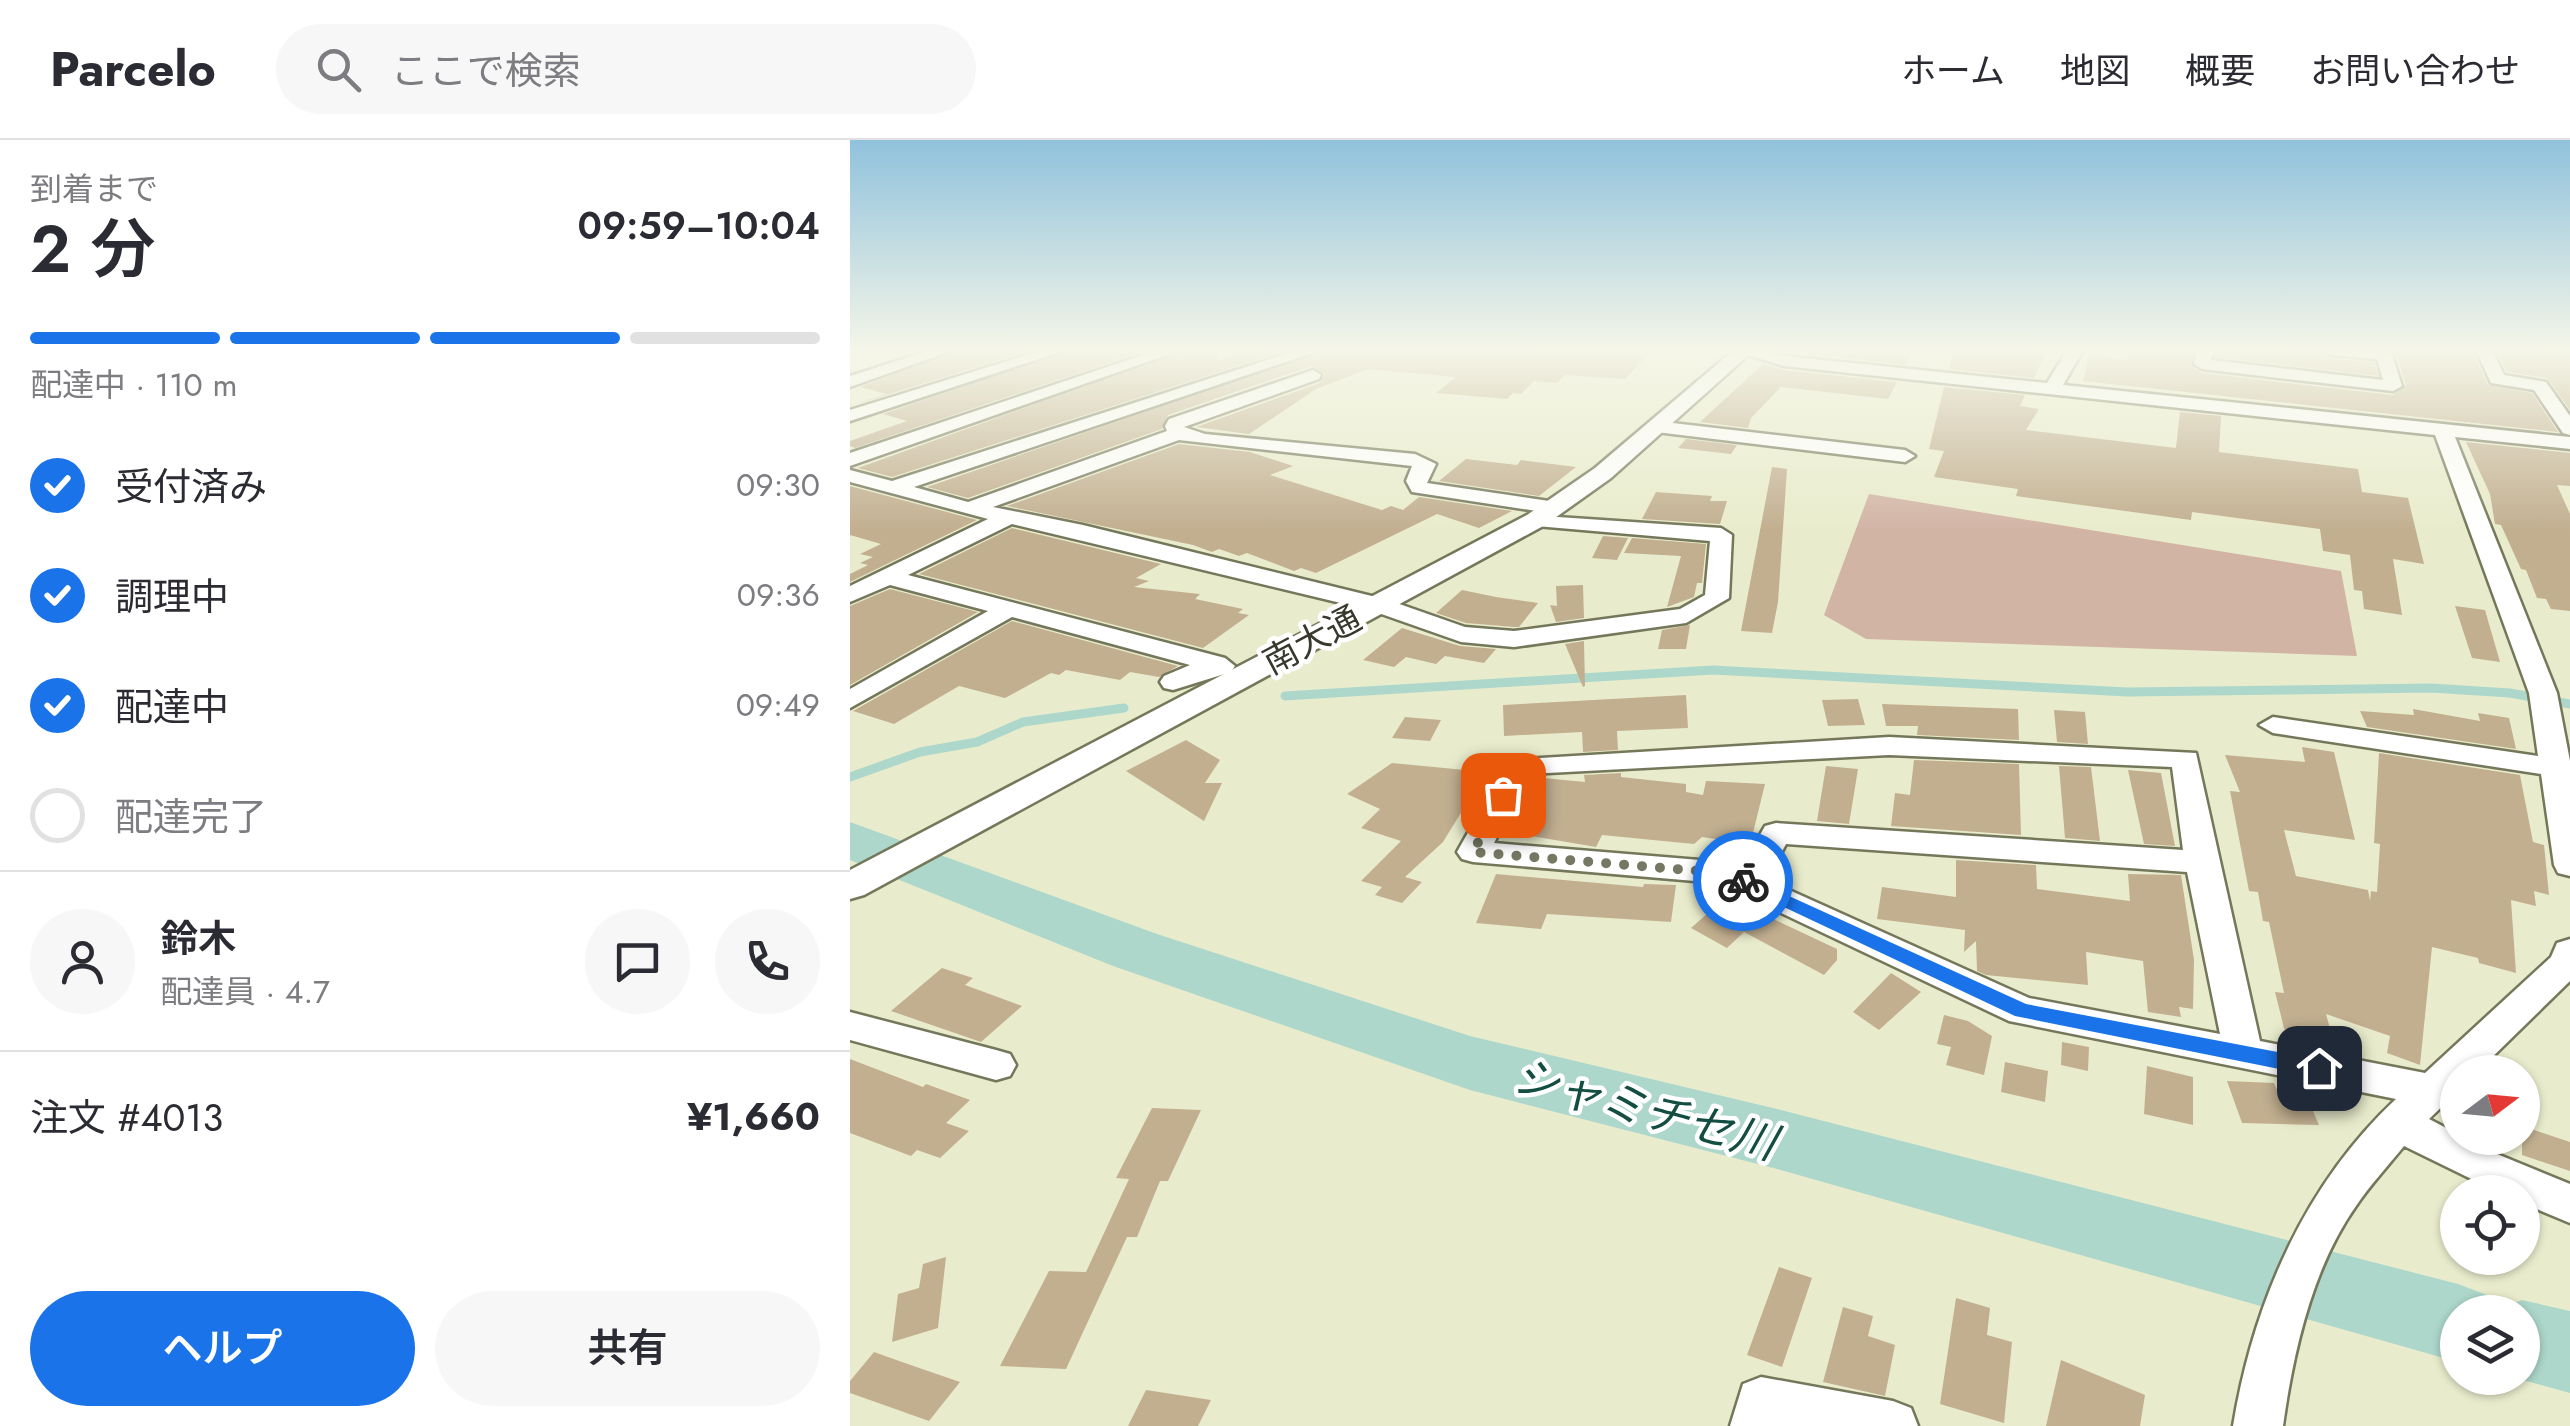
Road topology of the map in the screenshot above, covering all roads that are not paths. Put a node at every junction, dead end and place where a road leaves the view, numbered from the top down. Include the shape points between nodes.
1 (997, 410) edge
2 (1128, 410) edge
3 (1213, 410) edge
4 (1675, 410) edge
5 (2253, 410) edge
6 (2325, 410) edge
7 (2326, 418) junction
8 (1655, 427) junction
9 (2443, 430) junction
10 (1178, 434) junction
11 (2570, 443) edge
12 (1905, 456) dead end
13 (850, 460) edge
14 (850, 476) edge
15 (893, 486) junction
16 (850, 503) edge
17 (969, 509) junction
18 (1546, 514) junction
19 (1011, 516) junction
20 (888, 577) junction
21 (850, 595) edge
22 (1379, 605) junction
23 (1009, 609) junction
24 (1216, 664) junction
25 (1249, 674) junction
26 (1174, 682) dead end
27 (850, 700) edge
28 (2273, 726) dead end
29 (2563, 769) edge
30 (2569, 847) edge
31 (2200, 862) junction
32 (1749, 884) junction
33 (850, 886) edge
34 (2570, 952) edge
35 (850, 1026) edge
36 (2243, 1054) junction
37 (996, 1064) dead end
38 (2434, 1091) junction
39 (2398, 1123) junction
40 (2570, 1204) edge
41 (1755, 1426) edge
42 (1894, 1426) edge
43 (2258, 1426) edge

1 - 13 street
2 - 15 street
3 - 10 street via 1176,423
4 - 8 street, 南大通
5 - 7 street
6 - 7 street
7 - 9 street
8 - 12 street
8 - 18 street, 南大通
9 - 11 street
9 - 29 street via 2545,703
10 - 17 street
10 - 18 street via 1415,460 1426,464 1419,488
14 - 15 street
15 - 16 street
15 - 17 street
17 - 19 street
18 - 22 street, 南大通
18 - 22 street via 1720,535 1717,598 1686,616 1514,639 1461,634
19 - 20 street
19 - 22 street
20 - 21 street
20 - 23 street
22 - 25 street, 南大通
23 - 24 street
23 - 27 street
24 - 25 street
24 - 26 street
25 - 33 street, 南大通
28 - 29 street
29 - 30 street
31 - 32 street via 1776,833
31 - 32 street via 2186,759 1889,746 1518,766 1473,852 1724,873
31 - 36 street
32 - 36 street via 2022,1011
34 - 38 street via 2567,963
35 - 37 street
36 - 38 street
38 - 39 street
39 - 40 street
39 - 43 street via 2338,1196 2301,1266 2266,1372
41 - 42 street via 1761,1402

